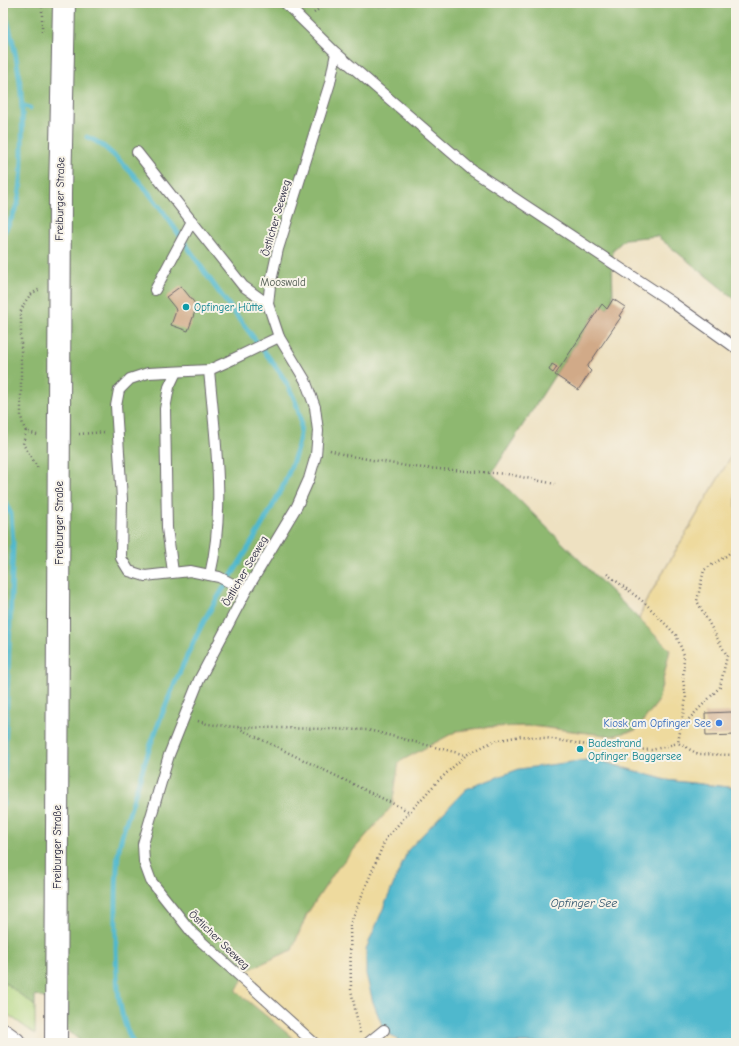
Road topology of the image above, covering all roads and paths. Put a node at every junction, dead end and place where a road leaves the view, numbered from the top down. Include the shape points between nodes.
1 (64, 3) edge
2 (284, 3) edge
3 (336, 53) junction
4 (137, 152) dead end
5 (190, 225) junction
6 (44, 288) dead end
7 (155, 290) dead end
8 (268, 304) junction
9 (275, 339) junction
10 (736, 348) edge
11 (209, 370) junction
12 (176, 372) junction
13 (118, 427) junction
14 (26, 431) junction
15 (37, 435) dead end
16 (72, 435) dead end
17 (317, 446) junction
18 (40, 471) dead end
19 (555, 484) dead end
20 (736, 547) edge
21 (173, 572) junction
22 (607, 574) dead end
23 (215, 576) junction
24 (246, 591) junction
25 (184, 715) junction
26 (686, 722) dead end
27 (236, 727) junction
28 (678, 743) junction
29 (466, 755) junction
30 (736, 755) edge
31 (410, 812) junction
32 (384, 1030) dead end
33 (3, 1035) edge
34 (364, 1039) edge
35 (14, 1043) edge
36 (56, 1043) edge
37 (314, 1043) edge

1 - 36 main road, Freiburger Straße via 60,201
2 - 3 lane
3 - 8 lane, Östlicher Seeweg via 330,83 278,249
3 - 10 lane via 473,171
4 - 5 lane
5 - 7 lane
5 - 8 lane via 243,286
6 - 14 path via 33,292 24,301 21,311 21,416
8 - 9 lane, Östlicher Seeweg
9 - 11 lane
9 - 17 lane, Östlicher Seeweg via 305,380 315,407
11 - 12 lane
11 - 23 lane via 219,497
12 - 13 lane via 148,373 130,379 119,390 116,406
12 - 21 lane via 169,387 165,409 167,528
13 - 16 path via 109,432
13 - 21 lane via 122,499 121,558 129,571 145,576
14 - 15 path
14 - 18 path via 23,444
17 - 19 path via 345,455 412,467 507,474
17 - 24 lane, Östlicher Seeweg via 309,479 297,506
20 - 26 path via 704,570 697,601 727,656 720,687
21 - 23 lane via 190,571
22 - 28 path via 645,603 676,635 684,655 686,698
23 - 24 lane
24 - 25 lane, Östlicher Seeweg via 199,680
25 - 27 path via 207,724
25 - 37 lane, Östlicher Seeweg via 169,755 143,844 144,862 151,881 193,934
27 - 29 path via 368,730
27 - 31 path
28 - 29 path via 652,750 605,748 521,736 494,741
28 - 30 path via 698,754
29 - 31 path
31 - 34 path via 386,838 350,924 351,990
32 - 34 lane
33 - 35 main road

